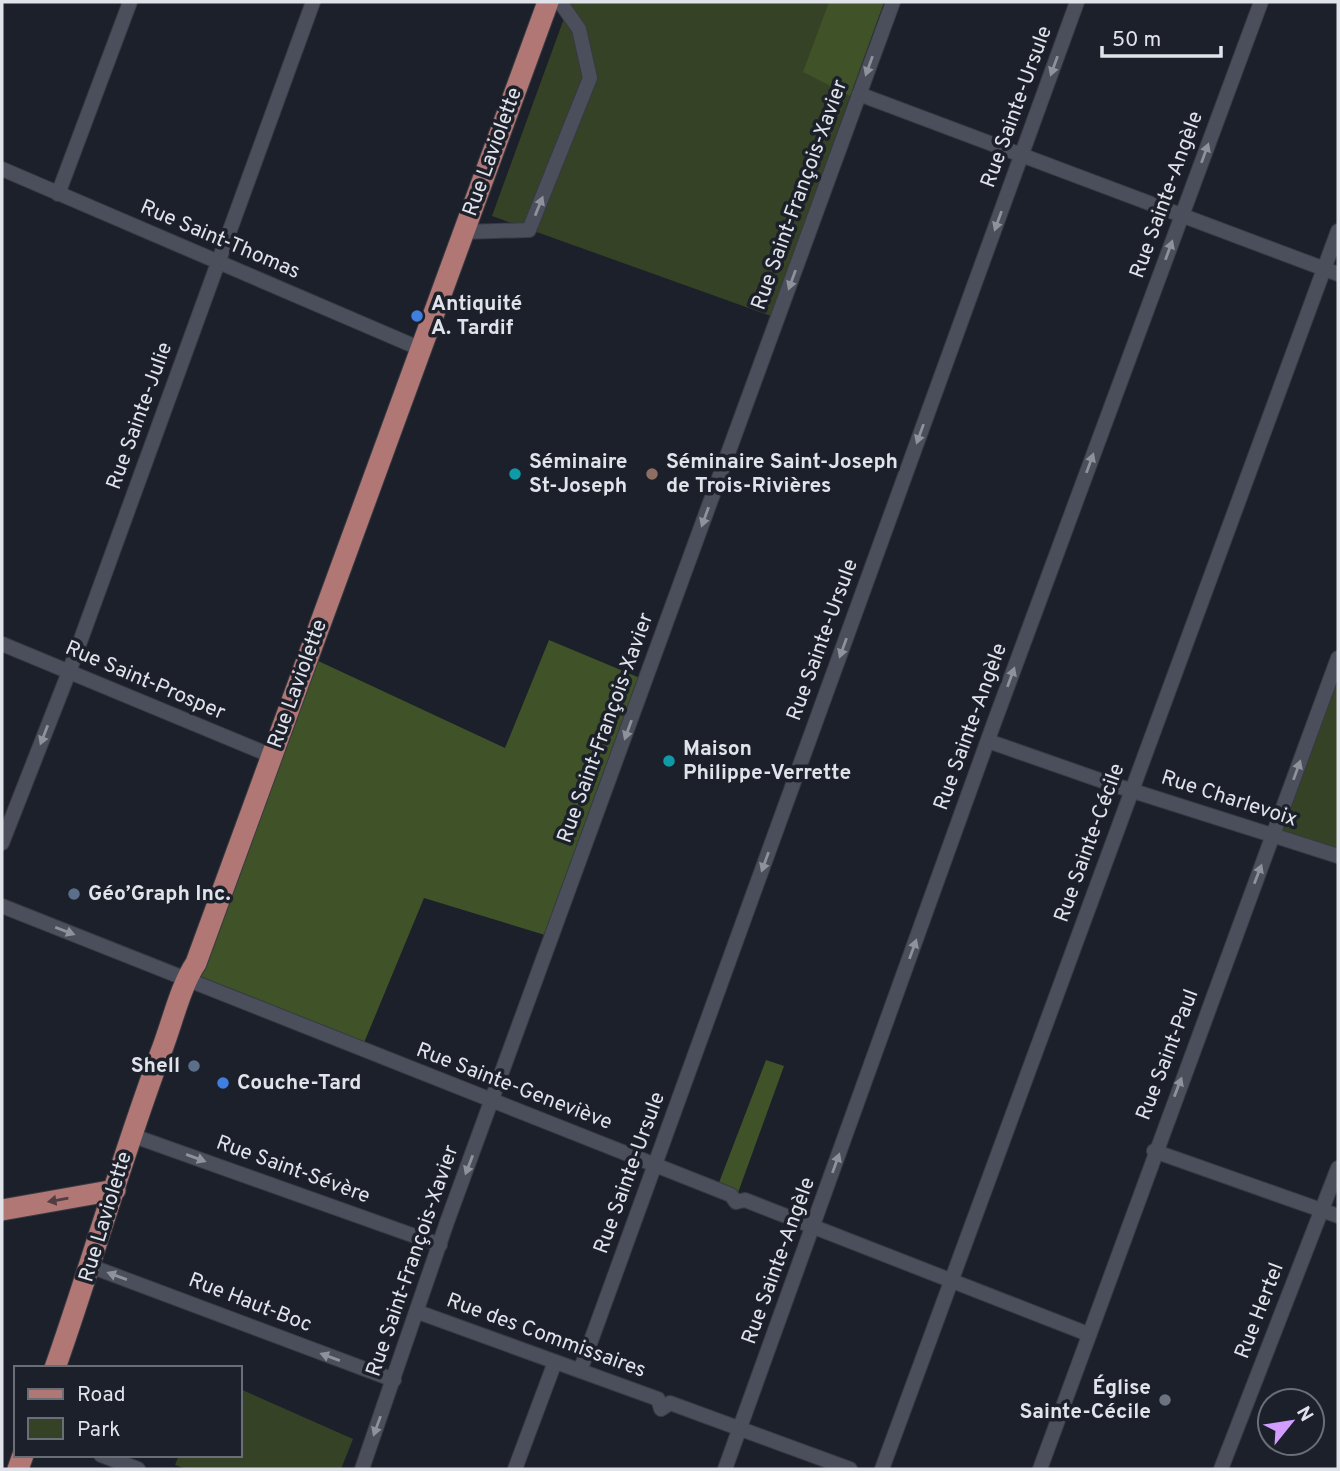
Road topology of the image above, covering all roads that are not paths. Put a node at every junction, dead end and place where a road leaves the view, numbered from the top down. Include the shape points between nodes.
1 (130, 2) edge
2 (313, 2) edge
3 (548, 2) edge
4 (560, 2) edge
5 (892, 2) edge
6 (1077, 2) edge
7 (1261, 2) edge
8 (859, 94) junction
9 (1021, 156) junction
10 (2, 169) edge
11 (58, 194) junction
12 (1181, 217) junction
13 (1338, 231) edge
14 (463, 232) junction
15 (219, 262) junction
16 (1331, 271) edge
17 (421, 349) junction
18 (2, 644) edge
19 (1338, 658) edge
20 (69, 672) junction
21 (988, 741) junction
22 (272, 756) junction
23 (1132, 790) junction
24 (1273, 834) junction
25 (2, 843) edge
26 (1338, 856) edge
27 (2, 906) edge
28 (186, 977) junction
29 (493, 1101) junction
30 (131, 1135) junction
31 (1154, 1151) junction
32 (655, 1165) junction
33 (1338, 1168) edge
34 (115, 1190) junction
35 (2, 1210) edge
36 (1322, 1210) junction
37 (1338, 1216) edge
38 (813, 1227) junction
39 (440, 1245) junction
40 (90, 1266) junction
41 (951, 1281) junction
42 (418, 1312) junction
43 (1088, 1334) junction
44 (555, 1362) junction
45 (56, 1366) edge
46 (580, 1371) junction
47 (394, 1380) junction
48 (740, 1429) junction
49 (106, 1457) edge
50 (138, 1469) edge
51 (362, 1469) edge
52 (515, 1469) edge
53 (725, 1469) edge
54 (850, 1469) edge
55 (882, 1469) edge
56 (1040, 1469) edge
57 (1221, 1469) edge

1 - 11 street
2 - 15 street, Rue Sainte-Julie
3 - 14 main road, Rue Laviolette
14 -> 4 street via 529,230 590,78 579,29
5 -> 8 street, Rue Saint-François-Xavier
6 -> 9 street, Rue Sainte-Ursule
12 -> 7 street, Rue Sainte-Angèle
8 - 9 street
8 -> 29 street, Rue Saint-François-Xavier
9 - 12 street
9 -> 32 street, Rue Sainte-Ursule
10 - 11 street, Rue Saint-Thomas
11 - 15 street, Rue Saint-Thomas
12 - 16 street
21 -> 12 street, Rue Sainte-Angèle
13 - 16 street, Rue Sainte-Cécile
14 - 17 main road, Rue Laviolette
15 - 17 street, Rue Saint-Thomas
15 - 20 street, Rue Sainte-Julie
16 - 23 street, Rue Sainte-Cécile
17 - 22 main road, Rue Laviolette
18 - 20 street, Rue Saint-Prosper
24 -> 19 street, Rue Saint-Paul
20 - 22 street, Rue Saint-Prosper
20 -> 25 street, Rue Sainte-Julie
21 - 23 street, Rue Charlevoix
38 -> 21 street, Rue Sainte-Angèle
22 - 28 main road, Rue Laviolette
23 - 24 street, Rue Charlevoix
23 - 41 street, Rue Sainte-Cécile
24 - 26 street, Rue Charlevoix
31 -> 24 street, Rue Saint-Paul
27 -> 28 street, Rue Sainte-Geneviève
28 - 29 street, Rue Sainte-Geneviève
28 - 30 main road, Rue Laviolette
29 - 32 street, Rue Sainte-Geneviève
29 -> 39 street, Rue Saint-François-Xavier
30 - 34 main road, Rue Laviolette
30 -> 39 street, Rue Saint-Sévère
31 - 36 street
31 - 43 street, Rue Saint-Paul
32 - 38 street, Rue Sainte-Geneviève via 731,1195 736,1202 745,1200
32 - 46 street, Rue Sainte-Ursule
33 - 36 street, Rue Hertel
34 -> 35 main road
34 - 40 main road, Rue Laviolette
36 - 37 street
36 - 57 street, Rue Hertel
38 - 41 street, Rue Sainte-Geneviève
38 - 48 street, Rue Sainte-Angèle
39 - 42 street, Rue Saint-François-Xavier
40 - 45 main road, Rue Laviolette
47 -> 40 street, Rue Haut-Boc
41 - 43 street, Rue Sainte-Geneviève
41 - 55 street, Rue Sainte-Cécile
42 - 44 street, Rue des Commissaires
42 - 47 street, Rue Saint-François-Xavier
43 - 56 street, Rue Saint-Paul
44 - 46 street, Rue des Commissaires
44 - 52 street
46 - 48 street, Rue des Commissaires via 658,1399 661,1409 670,1403
47 -> 51 street, Rue Saint-François-Xavier
48 - 53 street, Rue Sainte-Angèle
48 - 54 street, Rue des Commissaires
49 - 50 street

